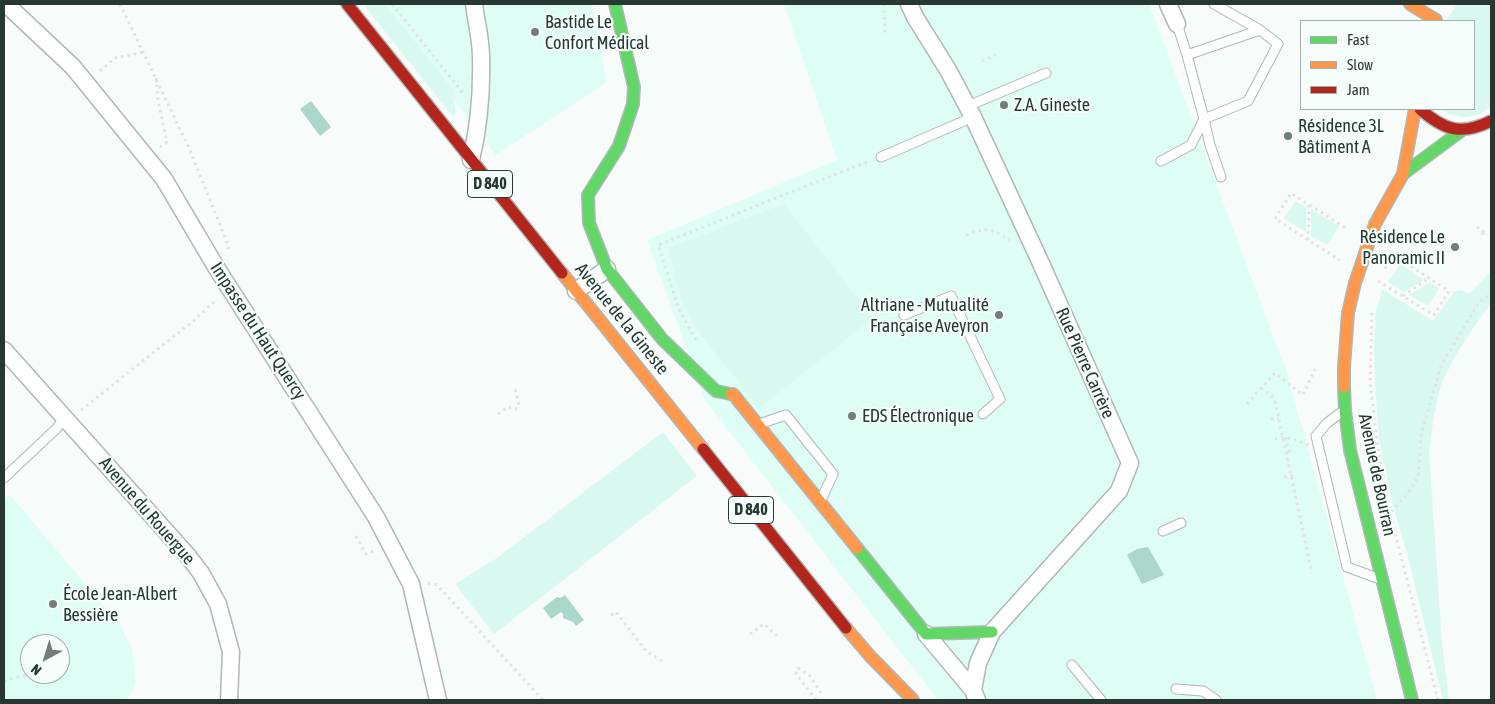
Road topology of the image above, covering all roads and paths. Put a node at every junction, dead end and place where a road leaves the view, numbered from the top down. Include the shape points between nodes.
1 (6, 4) edge
2 (120, 4) edge
3 (348, 4) edge
4 (392, 4) edge
5 (474, 4) edge
6 (615, 4) edge
7 (884, 4) edge
8 (909, 4) edge
9 (1168, 4) edge
10 (1214, 4) edge
11 (1410, 4) edge
12 (1438, 18) edge
13 (1176, 24) joint
14 (1260, 30) junction
15 (885, 34) dead end
16 (144, 52) junction
17 (1000, 53) dead end
18 (1187, 55) junction
19 (982, 61) dead end
20 (1046, 73) dead end
21 (156, 75) junction
22 (86, 83) junction
23 (480, 102) junction
24 (1415, 110) edge
25 (1421, 110) edge
26 (970, 112) junction
27 (1204, 119) junction
28 (1491, 121) edge
29 (1461, 131) junction
30 (881, 156) joint
31 (147, 157) junction
32 (471, 160) junction
33 (1161, 161) dead end
34 (1403, 174) junction
35 (1221, 176) dead end
36 (1309, 205) junction
37 (1477, 227) dead end
38 (1347, 229) dead end
39 (966, 234) dead end
40 (1482, 234) dead end
41 (1308, 240) junction
42 (1016, 244) dead end
43 (1394, 250) dead end
44 (1392, 254) junction
45 (1341, 261) dead end
46 (216, 267) junction
47 (607, 269) junction
48 (1429, 278) junction
49 (230, 288) junction
50 (576, 291) junction
51 (1491, 294) edge
52 (1403, 296) junction
53 (1374, 304) dead end
54 (904, 315) dead end
55 (698, 343) dead end
56 (4, 350) edge
57 (1315, 369) dead end
58 (516, 388) dead end
59 (1266, 392) dead end
60 (1247, 404) dead end
61 (1345, 410) junction
62 (498, 414) dead end
63 (983, 414) dead end
64 (70, 416) junction
65 (1278, 418) junction
66 (1271, 419) dead end
67 (758, 424) junction
68 (1286, 437) junction
69 (1275, 439) dead end
70 (1312, 446) dead end
71 (1286, 452) junction
72 (1296, 475) dead end
73 (4, 478) edge
74 (1284, 478) dead end
75 (820, 502) junction
76 (1390, 513) junction
77 (1181, 523) dead end
78 (1163, 531) dead end
79 (356, 536) dead end
80 (378, 549) dead end
81 (1312, 573) dead end
82 (1382, 580) junction
83 (411, 584) junction
84 (611, 615) dead end
85 (992, 632) junction
86 (750, 634) dead end
87 (926, 634) junction
88 (777, 636) dead end
89 (870, 656) junction
90 (662, 661) dead end
91 (1072, 665) dead end
92 (20, 677) edge
93 (4, 681) edge
94 (1176, 689) dead end
95 (821, 694) dead end
96 (975, 695) edge
97 (229, 700) edge
98 (438, 700) edge
99 (543, 700) edge
100 (816, 700) edge
101 (897, 700) edge
102 (913, 700) edge
103 (1101, 700) edge
104 (1216, 700) edge
105 (1412, 700) edge
106 (1438, 700) edge

1 - 22 street, Impasse du Haut Quercy
2 - 16 path
3 - 32 main road, Avenue de la Gineste / D 840
4 - 23 path via 461,92
5 - 23 street via 481,55
6 - 47 main road via 634,86 633,104 619,146 588,195 590,223
7 - 15 path
8 - 26 street, Rue Pierre Carrère
9 - 13 street
10 - 14 lane
11 - 12 main road
13 - 18 lane
14 - 18 lane
14 - 27 lane via 1278,44 1248,101
16 - 21 path
16 - 22 path via 115,58
17 - 19 path
18 - 27 lane
20 - 26 lane
21 - 31 path via 167,142
21 - 46 path via 229,247
22 - 31 street, Impasse du Haut Quercy
23 - 32 street
24 - 34 main road, Avenue de Bourran
25 - 29 main road via 1430,119
26 - 30 lane
26 - 85 street, Rue Pierre Carrère via 1130,463 1119,491
27 - 33 lane via 1191,145
27 - 35 lane
28 - 29 main road, Avenue de Bourran via 1473,130
29 - 34 main road, Avenue de Bourran
30 - 55 path via 658,245 679,309
31 - 46 street, Impasse du Haut Quercy via 164,179
32 - 50 main road, Avenue de la Gineste / D 840
34 - 61 main road, Avenue de Bourran via 1375,224 1355,284 1348,313 1344,358
36 - 38 path
36 - 41 path
36 - 41 path via 1292,193 1275,219
37 - 40 path via 1486,233
39 - 42 path via 992,229
41 - 45 path
43 - 44 path
44 - 48 path
44 - 52 path via 1378,281
46 - 49 street, Impasse du Haut Quercy
47 - 50 street
47 - 67 main road via 662,339 716,391 733,394
48 - 52 path
48 - 52 path via 1449,291 1434,315
49 - 64 path via 192,322
49 - 83 street, Impasse du Haut Quercy via 376,517
50 - 89 main road, Avenue de la Gineste / D 840
51 - 76 path via 1479,302 1441,366 1421,435 1418,477
53 - 76 path via 1370,383
54 - 63 lane via 951,296 1000,399
56 - 64 street, Avenue du Rouergue
57 - 60 path via 1302,395 1275,373
58 - 62 path via 519,406 516,409 508,407
59 - 65 path via 1275,401
61 - 82 main road, Avenue de Bourran via 1350,450
61 - 82 lane via 1316,436 1347,567
64 - 73 lane
64 - 97 street, Avenue du Rouergue via 201,573 218,604 231,652
65 - 66 path
65 - 71 path
67 - 75 main road
67 - 75 lane via 786,415 833,474
68 - 69 path, bridge
68 - 70 path, bridge
68 - 71 path via 1289,452
71 - 81 path
72 - 74 path, bridge
75 - 87 main road
76 - 106 path
77 - 78 lane
79 - 80 path via 366,554
82 - 105 main road, Avenue de Bourran
83 - 98 street, Impasse du Haut Quercy
83 - 99 path via 430,582 437,585
84 - 90 path via 616,612 646,651
85 - 87 main road
85 - 96 street, Rue Pierre Carrère via 978,663
86 - 88 path via 764,624
87 - 96 street
89 - 101 main road, Avenue de la Gineste / D 840
89 - 102 main road, Avenue de la Gineste / D 840
91 - 103 lane
92 - 93 path
94 - 104 lane via 1203,691
95 - 100 path via 810,676 798,668 796,674

